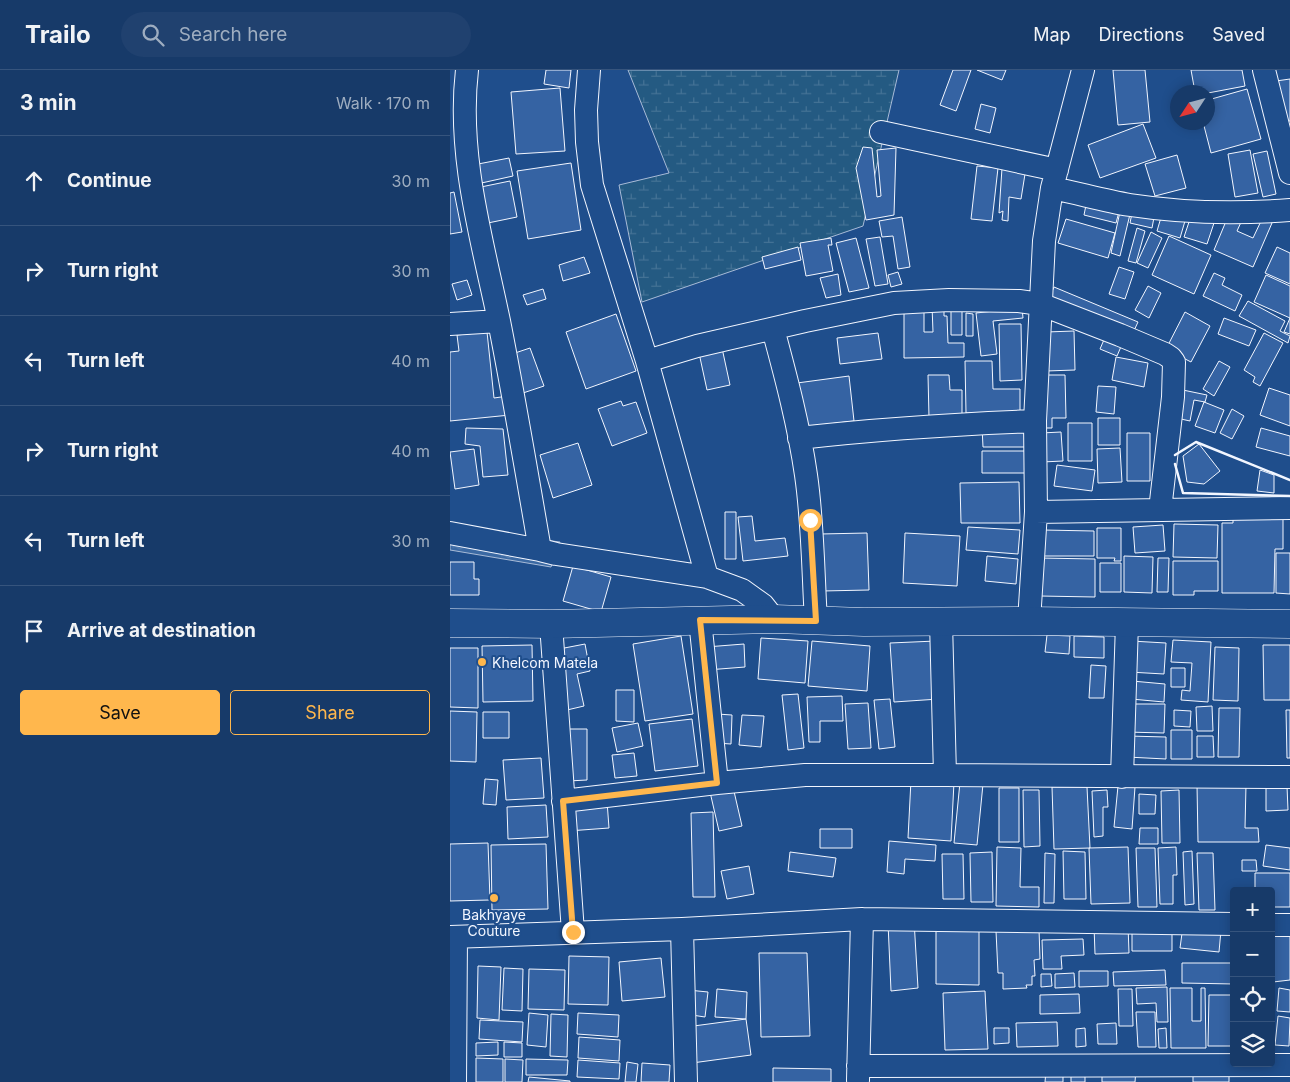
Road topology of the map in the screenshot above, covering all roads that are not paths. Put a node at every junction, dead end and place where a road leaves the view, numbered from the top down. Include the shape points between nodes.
1 (467, 70) edge
2 (589, 70) edge
3 (1083, 70) edge
4 (1264, 70) edge
5 (881, 132) dead end
6 (1290, 173) edge
7 (1055, 179) junction
8 (1290, 210) edge
9 (1040, 304) junction
10 (498, 321) junction
11 (450, 324) edge
12 (773, 329) junction
13 (647, 361) junction
14 (1035, 421) junction
15 (799, 438) junction
16 (1290, 508) edge
17 (1160, 510) junction
18 (1036, 512) junction
19 (450, 533) edge
20 (540, 550) junction
21 (707, 577) junction
22 (774, 619) junction
23 (700, 620) junction
24 (816, 621) junction
25 (1029, 621) junction
26 (941, 622) junction
27 (1127, 622) junction
28 (450, 623) edge
29 (551, 624) junction
30 (1290, 624) edge
31 (944, 775) junction
32 (1122, 777) junction
33 (1290, 777) edge
34 (717, 783) junction
35 (563, 801) junction
36 (862, 919) junction
37 (1230, 924) edge
38 (1275, 925) edge
39 (1290, 925) edge
40 (682, 928) junction
41 (573, 932) junction
42 (453, 937) edge
43 (1290, 1065) edge
44 (858, 1074) edge
45 (1036, 1074) edge
46 (1180, 1074) edge
47 (455, 1082) edge
48 (686, 1082) edge

1 - 10 street via 464,123 467,156
2 - 13 street via 586,110 592,185
3 - 7 street
4 - 6 street
5 - 7 street
7 - 8 street via 1129,205 1158,209 1215,212
7 - 9 street via 1044,240
9 - 12 street via 912,301
9 - 14 street
9 - 17 street via 1164,354 1174,362
10 - 11 street
10 - 20 street
12 - 13 street
12 - 15 street
13 - 21 street
14 - 15 street via 867,430
14 - 18 street
15 - 24 street via 806,475
16 - 17 street
17 - 18 street
18 - 25 street
19 - 20 street
20 - 21 street
21 - 22 street via 742,590 764,604
22 - 23 street
22 - 24 street
23 - 29 street
23 - 34 street
24 - 26 street
25 - 26 street
25 - 27 street
26 - 31 street
27 - 30 street
27 - 32 street
28 - 29 street
29 - 35 street
31 - 32 street
31 - 34 street via 805,776
32 - 33 street
34 - 35 street
35 - 41 street
36 - 37 street
36 - 40 street
36 - 44 street
38 - 39 street
40 - 41 street
40 - 48 street
41 - 42 street
42 - 47 street
43 - 46 street
44 - 45 street
45 - 46 street

